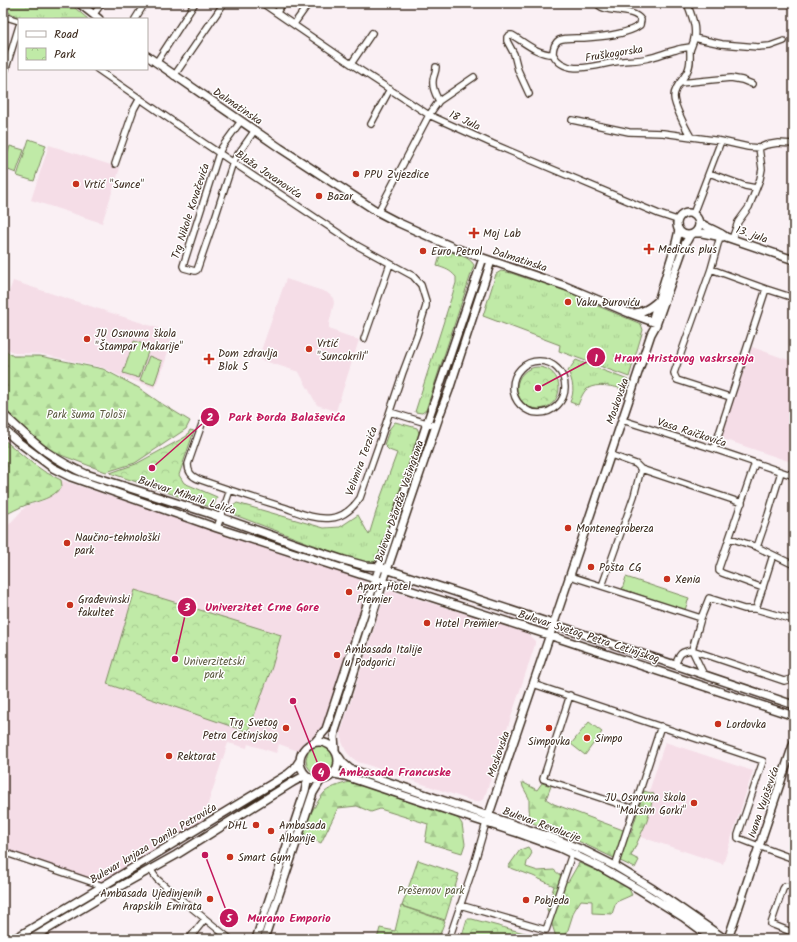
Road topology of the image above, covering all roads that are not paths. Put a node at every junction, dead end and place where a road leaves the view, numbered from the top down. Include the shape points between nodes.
1 (80, 3) edge
2 (102, 3) edge
3 (145, 3) edge
4 (196, 3) edge
5 (224, 3) edge
6 (262, 3) edge
7 (283, 3) edge
8 (309, 3) edge
9 (527, 3) edge
10 (542, 3) edge
11 (597, 3) edge
12 (687, 3) edge
13 (277, 12) junction
14 (3, 16) edge
15 (97, 17) edge
16 (136, 18) edge
17 (18, 21) edge
18 (294, 24) junction
19 (18, 29) edge
20 (372, 33) dead end
21 (694, 38) junction
22 (784, 41) dead end
23 (691, 47) junction
24 (553, 54) junction
25 (148, 57) edge
26 (156, 63) junction
27 (351, 64) junction
28 (436, 68) dead end
29 (98, 70) edge
30 (174, 76) junction
31 (474, 77) dead end
32 (3, 78) edge
33 (680, 83) junction
34 (752, 84) dead end
35 (390, 89) junction
36 (528, 94) dead end
37 (140, 98) junction
38 (439, 101) junction
39 (429, 115) junction
40 (572, 120) dead end
41 (241, 121) junction
42 (371, 124) dead end
43 (255, 130) junction
44 (691, 137) junction
45 (721, 141) junction
46 (794, 144) edge
47 (759, 148) junction
48 (219, 153) junction
49 (233, 162) junction
50 (115, 164) dead end
51 (709, 173) junction
52 (756, 188) junction
53 (378, 212) junction
54 (693, 214) junction
55 (678, 220) junction
56 (699, 222) junction
57 (679, 230) junction
58 (692, 234) junction
59 (725, 237) junction
60 (483, 258) junction
61 (794, 260) edge
62 (491, 261) junction
63 (390, 264) junction
64 (711, 269) junction
65 (766, 290) junction
66 (425, 297) joint
67 (794, 298) edge
68 (659, 300) junction
69 (628, 313) junction
70 (654, 322) junction
71 (364, 339) dead end
72 (512, 388) joint
73 (730, 397) junction
74 (390, 412) junction
75 (3, 414) edge
76 (622, 420) junction
77 (427, 423) junction
78 (202, 424) dead end
79 (436, 426) junction
80 (3, 429) edge
81 (714, 449) junction
82 (611, 455) junction
83 (755, 463) junction
84 (641, 469) junction
85 (781, 472) junction
86 (794, 476) edge
87 (230, 490) junction
88 (742, 503) junction
89 (221, 517) junction
90 (217, 528) junction
91 (730, 538) junction
92 (757, 547) junction
93 (773, 555) junction
94 (794, 565) edge
95 (383, 568) junction
96 (570, 576) junction
97 (376, 578) junction
98 (384, 581) junction
99 (602, 586) junction
100 (762, 588) junction
101 (756, 609) junction
102 (701, 618) junction
103 (794, 620) edge
104 (554, 624) junction
105 (550, 635) junction
106 (692, 650) junction
107 (675, 665) junction
108 (704, 675) junction
109 (794, 678) edge
110 (533, 684) junction
111 (570, 696) junction
112 (794, 705) edge
113 (794, 716) edge
114 (660, 726) junction
115 (315, 742) junction
116 (794, 742) edge
117 (335, 749) junction
118 (339, 757) junction
119 (300, 760) junction
120 (791, 764) edge
121 (334, 774) junction
122 (307, 776) junction
123 (322, 780) junction
124 (634, 809) junction
125 (487, 819) junction
126 (759, 846) junction
127 (3, 852) edge
128 (572, 854) junction
129 (794, 859) edge
130 (615, 866) junction
131 (150, 870) junction
132 (104, 886) junction
133 (794, 888) edge
134 (460, 905) junction
135 (205, 919) junction
136 (794, 933) edge
137 (14, 939) edge
138 (31, 939) edge
139 (189, 939) edge
140 (230, 939) edge
141 (256, 939) edge
142 (264, 939) edge
143 (448, 939) edge
144 (713, 939) edge
145 (727, 939) edge

1 - 15 main road
2 - 15 street
3 - 16 street
4 - 26 street
5 - 30 street
6 - 13 street, 18 Jula
7 - 13 street
8 - 18 street
9 - 10 street
11 - 24 street, Fruškogorska via 601,8 639,16 640,25 611,36 559,41 554,46
12 - 21 street
13 - 18 street, 18 Jula
14 - 17 street
18 - 27 street, 18 Jula
19 - 32 street
20 - 27 street
21 - 22 street via 722,44 758,47
21 - 23 street
23 - 24 street, Fruškogorska via 676,49 647,59 585,68 564,65
23 - 33 street via 689,68
24 - 36 street via 540,52 512,35 507,37
25 - 26 main road, Dalmatinska
26 - 30 main road, Dalmatinska
27 - 35 street, 18 Jula
28 - 38 street via 433,86
29 - 37 street, Blaža Jovanovića
30 - 41 main road, Dalmatinska
31 - 38 street
33 - 34 street via 730,78
33 - 44 street via 675,91 675,101
35 - 39 street, 18 Jula
35 - 42 street
37 - 48 street, Blaža Jovanovića
37 - 50 street
38 - 39 street
39 - 53 street
39 - 55 street, 18 Jula
40 - 44 street via 629,132 656,132
41 - 43 main road, Dalmatinska
41 - 48 street
43 - 49 street
43 - 53 main road, Dalmatinska
44 - 45 street
45 - 47 street
45 - 51 street
46 - 47 street via 773,144
47 - 52 street via 762,169
48 - 49 street, Blaža Jovanovića
48 - 49 street, Trg Nikole Kovačevića via 184,268 197,270
49 - 63 street, Blaža Jovanovića via 358,246
51 - 52 street
51 - 54 street
52 - 59 street via 749,207
53 - 60 main road, Dalmatinska via 439,241
54 - 55 main road via 681,215
54 - 56 main road
55 - 57 main road
56 - 58 main road via 699,228
56 - 59 main road
57 - 58 main road via 684,234
57 - 68 main road, Moskovska
58 - 59 main road
58 - 70 main road, Moskovska via 684,247
59 - 61 main road, 13. jula
59 - 64 street
60 - 62 main road, Dalmatinska
60 - 77 main road, Bulevar Džordža Vašingtona
62 - 69 main road, Dalmatinska via 565,286
62 - 79 main road, Bulevar Džordža Vašingtona
63 - 66 street, Blaža Jovanovića via 417,280
63 - 71 street
64 - 65 street
64 - 73 street via 674,373 678,380
65 - 67 street
65 - 73 street
66 - 74 street, Velimira Terzića via 426,306 419,330
68 - 69 main road via 646,310
68 - 70 main road, Moskovska
69 - 70 main road, Dalmatinska
70 - 76 main road, Moskovska
72 - 72 street via 520,406 530,412 543,413 559,404 565,387 559,371 550,363 538,361 522,367 514,377
73 - 81 street
74 - 77 street
74 - 87 street, Velimira Terzića via 360,498 356,505 344,514 332,518 318,518
75 - 89 main road, Bulevar Mihaila Lalića via 44,451 74,469
76 - 81 street, Vasa Raičkovića
76 - 82 main road, Moskovska
77 - 79 street
77 - 95 main road, Bulevar Džordža Vašingtona
78 - 87 street, Velimira Terzića via 188,464 189,470 192,476 198,479
79 - 95 main road, Bulevar Džordža Vašingtona
80 - 90 main road, Bulevar Mihaila Lalića via 53,468 71,477
81 - 83 street, Vasa Raičkovića
82 - 84 street via 636,464
82 - 96 main road, Moskovska
83 - 85 street, Vasa Raičkovića
83 - 88 street
84 - 88 street
84 - 99 street
85 - 86 street, Vasa Raičkovića
85 - 92 street
87 - 89 street
88 - 91 street
89 - 90 street
89 - 95 main road, Bulevar Mihaila Lalića via 344,560
90 - 97 main road, Bulevar Mihaila Lalića
91 - 92 street
91 - 100 street via 719,571
92 - 93 street
93 - 94 street
93 - 100 street
95 - 97 main road, Bulevar Džordža Vašingtona
95 - 98 main road, Bulevar Džordža Vašingtona
95 - 104 main road, Bulevar Svetog Petra Cetinjskog
96 - 99 street
96 - 104 main road, Moskovska
97 - 98 main road, Bulevar Svetog Petra Cetinjskog
97 - 115 main road, Bulevar Džordža Vašingtona via 328,723
98 - 105 main road, Bulevar Svetog Petra Cetinjskog
98 - 117 main road, Bulevar Džordža Vašingtona via 335,732
99 - 102 street
100 - 101 street
101 - 102 street via 744,609 709,598
101 - 103 street
102 - 106 street
104 - 105 main road, Moskovska
104 - 107 main road, Bulevar Svetog Petra Cetinjskog
105 - 110 main road, Moskovska
105 - 113 main road, Bulevar Svetog Petra Cetinjskog
106 - 107 street via 681,653
106 - 108 street
106 - 109 street via 784,681
107 - 108 main road, Bulevar Svetog Petra Cetinjskog
108 - 112 main road, Bulevar Svetog Petra Cetinjskog
110 - 111 street
110 - 125 main road, Moskovska
111 - 114 street
111 - 124 street via 543,779
114 - 124 street
114 - 126 street, Ivana Vujoševića via 763,761 738,836 739,839
115 - 117 main road via 324,742
115 - 119 main road via 303,750
116 - 120 main road, Ivana Vujoševića
117 - 118 main road
118 - 121 main road
118 - 125 main road, Bulevar Revolucije via 350,769
119 - 122 main road via 301,768
119 - 132 main road, Bulevar knjaza Danila Petrovića via 288,774
120 - 126 main road, Ivana Vujoševića
121 - 123 main road
121 - 125 main road, Bulevar Revolucije
122 - 123 main road
122 - 131 main road, Bulevar knjaza Danila Petrovića via 293,782
122 - 141 main road via 305,791
123 - 142 main road via 313,793
124 - 130 street
125 - 128 main road, Bulevar Revolucije
125 - 130 main road, Bulevar Revolucije via 556,839
125 - 134 street, Moskovska
126 - 129 street, Ivana Vujoševića
126 - 145 main road, Ivana Vujoševića via 732,931
127 - 132 street
128 - 134 street via 546,930
128 - 144 main road, Bulevar Revolucije via 640,890
130 - 145 main road, Bulevar Revolucije
131 - 135 street via 157,879
131 - 138 main road, Bulevar knjaza Danila Petrovića
132 - 137 main road, Bulevar knjaza Danila Petrovića
133 - 136 street via 785,886 782,889 771,924
134 - 143 street, Moskovska
135 - 139 street
135 - 140 street

